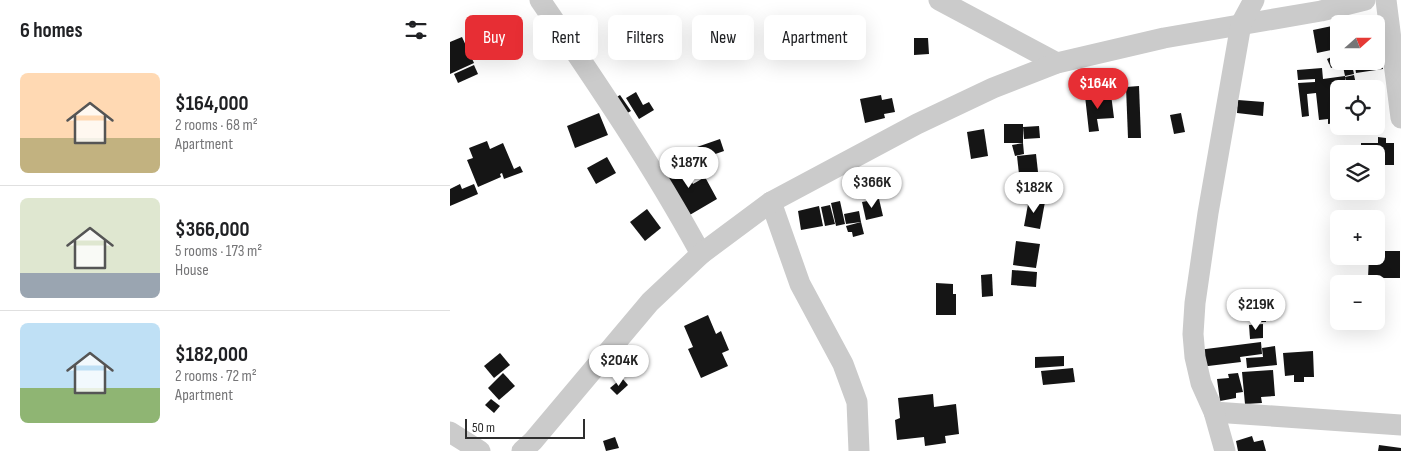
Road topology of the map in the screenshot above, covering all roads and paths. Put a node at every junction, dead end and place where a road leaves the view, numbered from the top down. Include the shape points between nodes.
1 (540, 0) edge
2 (939, 0) edge
3 (1254, 0) edge
4 (1365, 0) edge
5 (1386, 0) edge
6 (1241, 24) junction
7 (1057, 63) junction
8 (1401, 118) edge
9 (771, 202) junction
10 (701, 254) junction
11 (1214, 412) junction
12 (1401, 425) edge
13 (450, 432) edge
14 (480, 451) edge
15 (522, 451) edge
16 (859, 451) edge
17 (1225, 451) edge

1 - 10 street via 602,90
2 - 7 street
3 - 6 street
4 - 6 street
5 - 8 street
6 - 7 street
6 - 11 street via 1195,303 1193,334 1196,357 1201,383
7 - 9 street via 993,88 917,124
9 - 10 street
9 - 16 street via 800,284 852,387 857,402
10 - 15 street via 650,302
11 - 12 street
11 - 17 street
13 - 14 street

